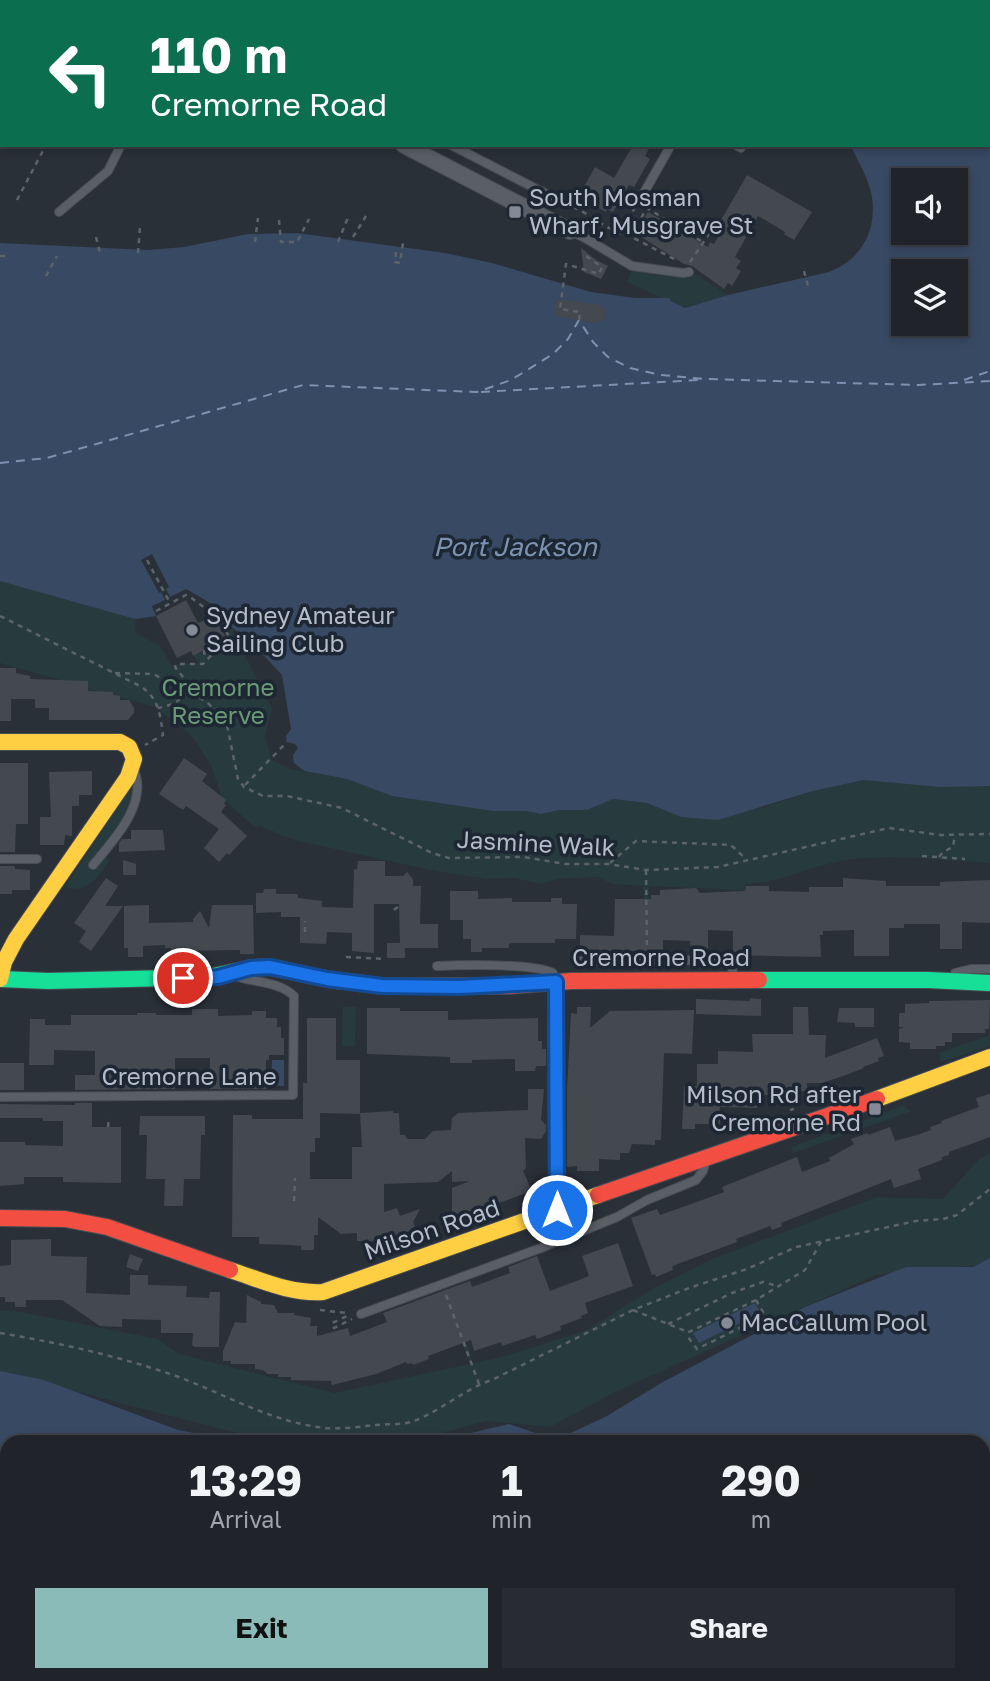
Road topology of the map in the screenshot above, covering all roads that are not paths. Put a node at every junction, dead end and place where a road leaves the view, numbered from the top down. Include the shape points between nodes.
1 (120, 147) edge
2 (408, 147) edge
3 (454, 147) edge
4 (670, 147) edge
5 (641, 198) dead end
6 (566, 204) road end
7 (59, 212) dead end
8 (569, 231) joint
9 (689, 272) dead end
10 (0, 742) edge
11 (133, 759) junction
12 (0, 859) edge
13 (37, 859) dead end
14 (93, 865) dead end
15 (579, 961) dead end
16 (437, 966) dead end
17 (990, 969) edge
18 (230, 974) junction
19 (0, 979) edge
20 (928, 979) junction
21 (734, 980) junction
22 (556, 982) junction
23 (990, 983) edge
24 (990, 1057) edge
25 (0, 1097) edge
26 (707, 1157) junction
27 (557, 1210) junction
28 (0, 1218) edge
29 (361, 1314) road end

1 - 7 lane via 108,170
2 - 8 street
3 - 6 lane
4 - 5 lane
8 - 9 lane via 632,266
10 - 11 street via 120,742
11 - 14 lane via 138,788 131,812
11 - 19 street via 128,778 16,939
12 - 13 lane
15 - 21 lane via 726,961 731,963
16 - 22 lane via 543,970 553,973
17 - 20 lane
18 - 19 street, Cremorne Road
18 - 22 street, Cremorne Road via 270,967 382,986
18 - 25 lane, Cremorne Lane via 277,985 294,996 293,1096
20 - 21 street, Cremorne Road
20 - 23 street, Cremorne Road
21 - 22 street, Cremorne Road
22 - 27 street
24 - 26 street, Milson Road
26 - 27 street, Milson Road
26 - 29 lane via 696,1180 617,1217
27 - 28 street, Milson Road via 319,1293 285,1289 107,1227 65,1219

